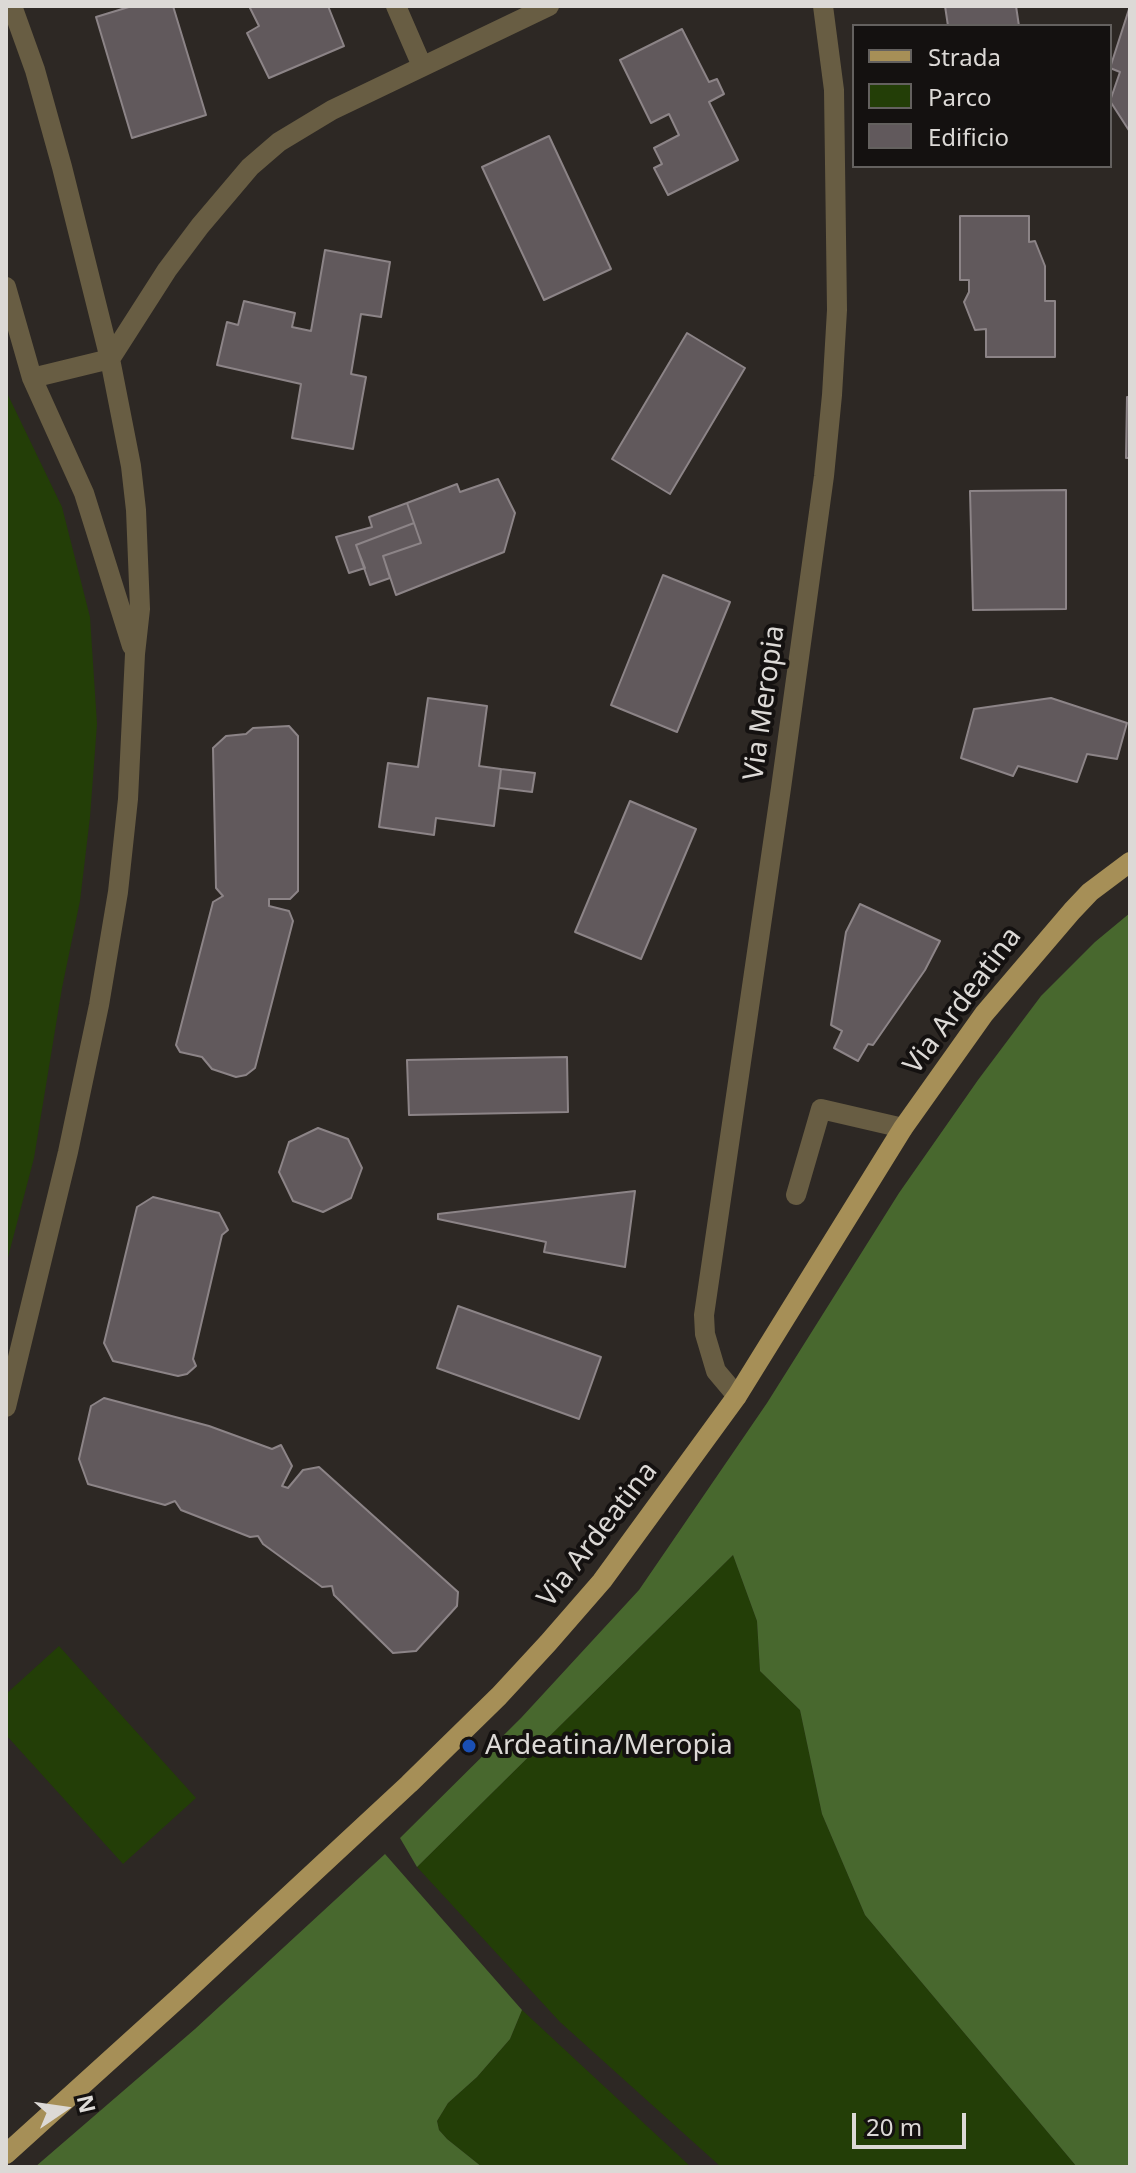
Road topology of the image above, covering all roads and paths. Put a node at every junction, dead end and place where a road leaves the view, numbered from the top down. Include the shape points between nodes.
1 (12, 6) edge
2 (396, 6) edge
3 (549, 6) edge
4 (823, 6) edge
5 (422, 66) junction
6 (6, 287) edge
7 (110, 359) junction
8 (32, 378) junction
9 (135, 654) junction
10 (1130, 862) edge
11 (903, 1128) junction
12 (796, 1195) dead end
13 (737, 1396) junction
14 (6, 1407) edge
15 (6, 2154) edge

1 - 7 street via 91,273
2 - 5 street
3 - 5 street
4 - 13 street, Via Meropia via 834,90 837,310 831,409 704,1315 716,1371
5 - 7 street via 311,122 250,167 167,270
6 - 8 street
7 - 8 street
7 - 9 street via 136,510 140,609
8 - 9 street via 84,493
9 - 14 street via 124,850 107,959 68,1152
10 - 11 main road, Via Ardeatina via 1090,892 1028,959
11 - 12 street via 821,1109
11 - 13 main road, Via Ardeatina
13 - 15 main road, Via Ardeatina via 602,1581 499,1696

